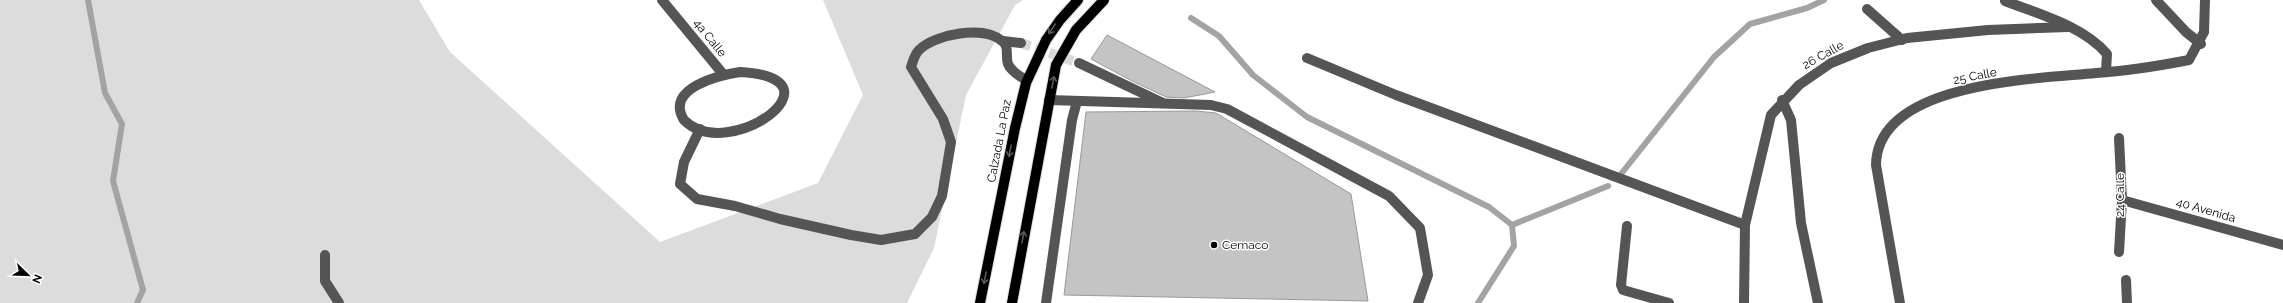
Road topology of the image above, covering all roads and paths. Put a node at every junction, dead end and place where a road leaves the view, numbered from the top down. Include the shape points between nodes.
1 (662, 0) edge
2 (1078, 0) edge
3 (1104, 0) edge
4 (2005, 0) edge
5 (2156, 0) edge
6 (2205, 0) edge
7 (1867, 9) dead end
8 (2068, 27) junction
9 (1003, 40) junction
10 (1902, 40) junction
11 (1021, 42) tunnel mouth
12 (2201, 44) junction
13 (1308, 58) dead end
14 (1079, 63) tunnel mouth
15 (2106, 72) junction
16 (723, 74) junction
17 (1026, 80) junction
18 (1049, 100) junction
19 (1782, 100) junction
20 (1077, 101) junction
21 (1169, 105) junction
22 (700, 129) junction
23 (2119, 138) dead end
24 (2122, 200) junction
25 (1744, 225) junction
26 (1627, 226) dead end
27 (2283, 245) edge
28 (2119, 252) dead end
29 (325, 255) dead end
30 (2126, 280) dead end
31 (1640, 299) edge
32 (339, 303) edge
33 (980, 303) edge
34 (1012, 303) edge
35 (1046, 303) edge
36 (1418, 303) edge
37 (1669, 303) edge
38 (1744, 303) edge
39 (1818, 303) edge
40 (1900, 303) edge
41 (2128, 303) edge

1 - 16 street, 4a Calle
2 -> 17 main road, Calzada La Paz via 1056,24 1043,44
18 -> 3 main road via 1056,65 1066,42 1081,22
4 - 8 street
5 - 12 street
6 - 12 street, 25 Calle via 2206,26
7 - 10 street
8 - 10 street, 26 Calle via 1967,31
8 - 15 street via 2104,49 2107,56
9 - 11 street
9 - 17 street via 1007,46 1007,64
9 - 22 street via 987,34 957,33 934,40 918,52 911,67 943,119 951,142 942,196 932,217 915,234 881,240 697,199 680,184 681,170
10 - 19 street, 26 Calle via 1847,54 1813,73
12 - 15 street, 25 Calle via 2189,60 2157,67
13 - 25 street via 1403,98
14 - 21 street
15 - 40 street, 25 Calle via 2001,84 1940,96 1907,112 1884,134 1876,160
16 - 22 street, 4a Calle via 694,87 684,96 680,106 681,116 688,124
16 - 22 street, 4a Calle via 740,72 770,76 780,82 784,90 784,100 778,110 751,126 727,131
17 -> 33 main road, Calzada La Paz via 1022,89
18 - 20 street
34 -> 18 main road
19 - 25 street, 26 Calle via 1771,115
19 - 39 street via 1791,120 1801,223
20 - 21 street
20 - 35 street via 1072,120
21 - 36 street via 1212,105 1227,109 1389,196 1420,228 1428,275
23 - 24 street, 24 Calle
24 - 27 street, 40 Avenida
24 - 28 street, 24 Calle
25 - 38 street, 26 Calle
26 - 31 street via 1622,285 1624,290
29 - 32 street via 326,281
30 - 41 street
31 - 37 street

